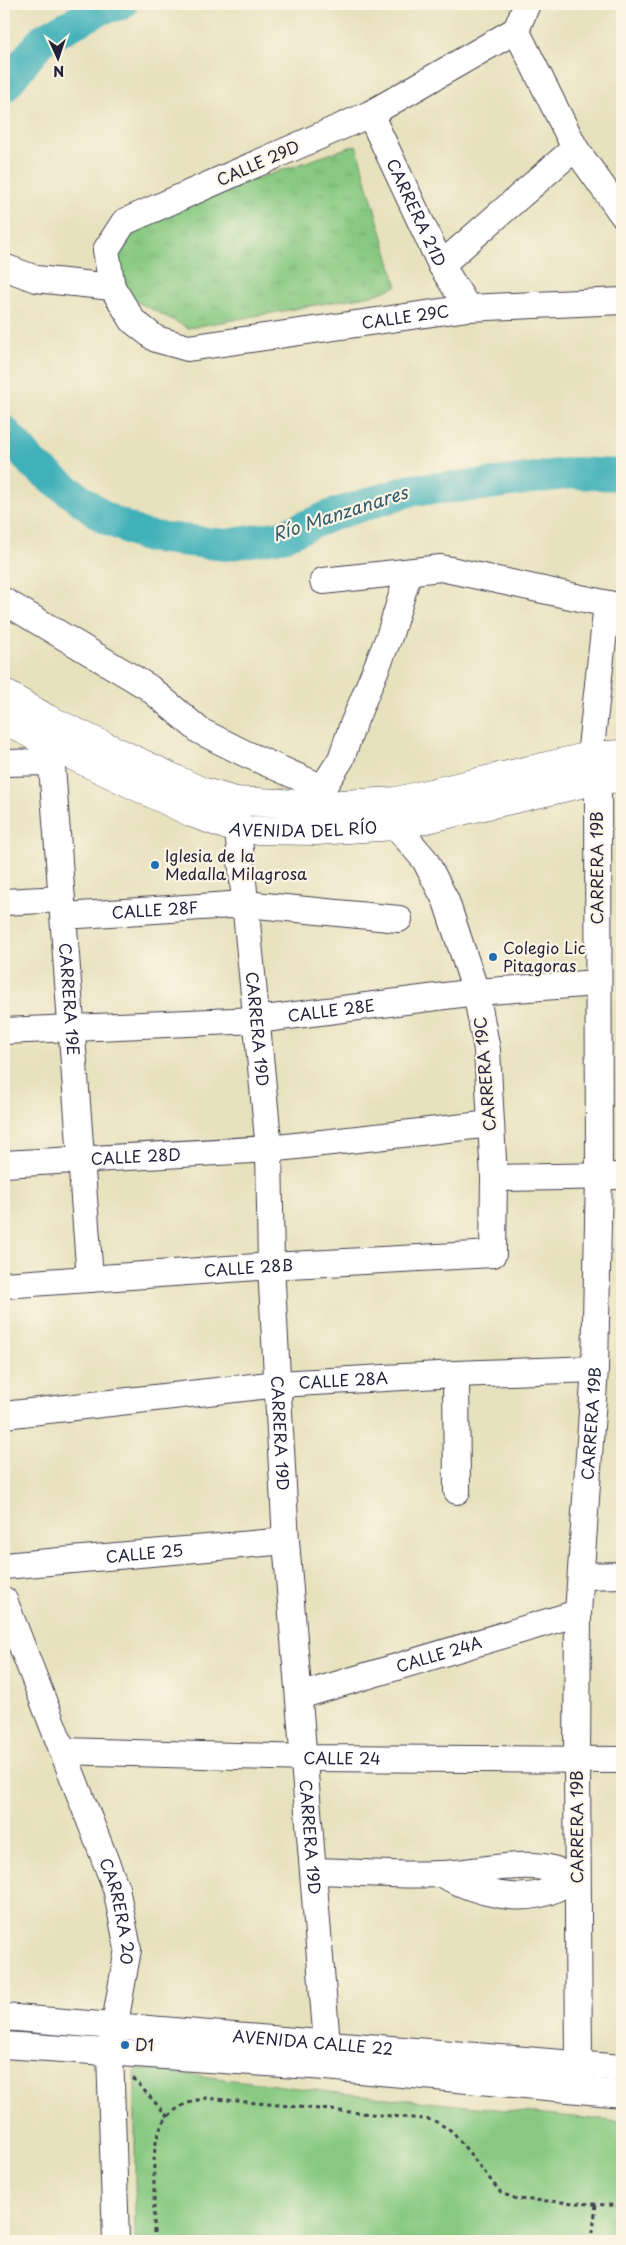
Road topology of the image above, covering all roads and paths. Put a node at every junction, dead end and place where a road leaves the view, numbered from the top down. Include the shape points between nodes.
1 (528, 4) edge
2 (516, 30) junction
3 (370, 114) junction
4 (575, 148) junction
5 (622, 214) edge
6 (441, 265) junction
7 (4, 267) edge
8 (112, 287) junction
9 (622, 301) edge
10 (468, 308) junction
11 (188, 348) joint
12 (409, 572) junction
13 (323, 581) dead end
14 (4, 601) edge
15 (615, 605) edge
16 (4, 693) edge
17 (4, 719) edge
18 (50, 742) junction
19 (622, 754) edge
20 (4, 763) edge
21 (603, 771) edge
22 (317, 797) junction
23 (235, 801) junction
24 (396, 826) junction
25 (239, 830) junction
26 (4, 902) edge
27 (246, 904) junction
28 (63, 907) junction
29 (400, 919) dead end
30 (597, 983) junction
31 (476, 992) junction
32 (257, 1020) junction
33 (72, 1028) junction
34 (4, 1031) edge
35 (491, 1124) junction
36 (269, 1149) junction
37 (81, 1159) junction
38 (4, 1164) edge
39 (611, 1176) edge
40 (494, 1178) junction
41 (493, 1254) joint
42 (271, 1266) junction
43 (90, 1279) junction
44 (4, 1285) edge
45 (595, 1369) junction
46 (456, 1374) junction
47 (278, 1384) junction
48 (4, 1415) edge
49 (457, 1491) dead end
50 (286, 1541) junction
51 (4, 1566) edge
52 (622, 1575) edge
53 (582, 1576) junction
54 (4, 1600) edge
55 (578, 1613) junction
56 (299, 1696) junction
57 (62, 1751) junction
58 (305, 1758) junction
59 (577, 1758) junction
60 (622, 1760) edge
61 (314, 1871) junction
62 (441, 1874) dead end
63 (4, 2017) edge
64 (114, 2026) junction
65 (4, 2045) edge
66 (110, 2052) junction
67 (327, 2055) junction
68 (579, 2065) junction
69 (622, 2068) edge
70 (622, 2094) edge
71 (168, 2117) junction
72 (596, 2204) junction
73 (622, 2206) edge
74 (116, 2241) edge
75 (154, 2241) edge
76 (592, 2241) edge

1 - 2 street
2 - 3 street, CALLE 29D
2 - 4 street
3 - 6 street, CARRERA 21D
3 - 8 street, CALLE 29D via 124,222 106,250
4 - 5 street
4 - 6 street
6 - 10 street, CARRERA 21D
7 - 8 street via 36,280
8 - 11 street, CALLE 29D via 133,321 156,339
9 - 10 street, CALLE 29C
10 - 11 street, CALLE 29C
12 - 13 street
12 - 15 street via 441,568
12 - 22 street via 389,637 341,759
14 - 22 street via 148,688 200,731
15 - 21 street, CARRERA 19B
16 - 18 main road, AVENIDA DEL RÍO
17 - 18 main road, AVENIDA DEL RÍO
18 - 20 street
18 - 23 main road, AVENIDA DEL RÍO
18 - 25 main road, AVENIDA DEL RÍO via 192,813
18 - 28 street, CARRERA 19E
19 - 21 main road, AVENIDA DEL RÍO
21 - 22 main road, AVENIDA DEL RÍO via 396,800
21 - 24 main road, AVENIDA DEL RÍO
21 - 30 street, CARRERA 19B
22 - 23 main road, AVENIDA DEL RÍO
23 - 25 street, CARRERA 19D
24 - 25 main road, AVENIDA DEL RÍO via 316,831
24 - 31 street, CARRERA 19C via 425,860 446,901
25 - 27 street, CARRERA 19D
26 - 28 street, CALLE 28F
27 - 28 street, CALLE 28F
27 - 29 street, CALLE 28F
27 - 32 street, CARRERA 19D
28 - 33 street, CARRERA 19E
30 - 31 street, CALLE 28E
30 - 39 street, CARRERA 19B
31 - 32 street, CALLE 28E
31 - 35 street, CARRERA 19C via 487,1050
32 - 33 street, CALLE 28E
32 - 36 street, CARRERA 19D
33 - 34 street, CALLE 28E
33 - 37 street, CARRERA 19E
35 - 36 street, CALLE 28D
35 - 40 street, CARRERA 19C
36 - 37 street, CALLE 28D
36 - 42 street, CARRERA 19D
37 - 38 street, CALLE 28D
37 - 43 street, CARRERA 19E
39 - 40 street
39 - 45 street, CARRERA 19B
40 - 41 street, CARRERA 19C
41 - 42 street, CALLE 28B
42 - 43 street, CALLE 28B
42 - 47 street, CARRERA 19D
43 - 44 street, CALLE 28B
45 - 46 street, CALLE 28A
45 - 53 street, CARRERA 19B
46 - 47 street, CALLE 28A
46 - 49 street
47 - 48 street, CALLE 28A
47 - 50 street, CARRERA 19D
50 - 51 street, CALLE 25
50 - 56 street, CARRERA 19D
52 - 53 street
53 - 55 street, CARRERA 19B
54 - 57 street, CARRERA 20
55 - 56 street, CALLE 24A
55 - 59 street, CARRERA 19B
56 - 58 street, CARRERA 19D
57 - 58 street, CALLE 24
57 - 64 street, CARRERA 20 via 116,1888 128,1949
58 - 59 street, CALLE 24
58 - 61 street, CARRERA 19D
59 - 60 street, CALLE 24
59 - 68 street, CARRERA 19B
61 - 62 street
61 - 67 street, CARRERA 19D
63 - 64 street, AVENIDA CALLE 22
64 - 66 street, CARRERA 20
64 - 67 street, AVENIDA CALLE 22
65 - 66 street, AVENIDA CALLE 22
66 - 67 street, AVENIDA CALLE 22
66 - 71 path
66 - 74 street, CARRERA 20
67 - 68 street, AVENIDA CALLE 22
67 - 70 street, AVENIDA CALLE 22
68 - 69 street, AVENIDA CALLE 22
71 - 72 path via 192,2101 206,2098 433,2120 452,2130 501,2193 517,2199
71 - 75 path via 154,2145
72 - 73 path
72 - 76 path

